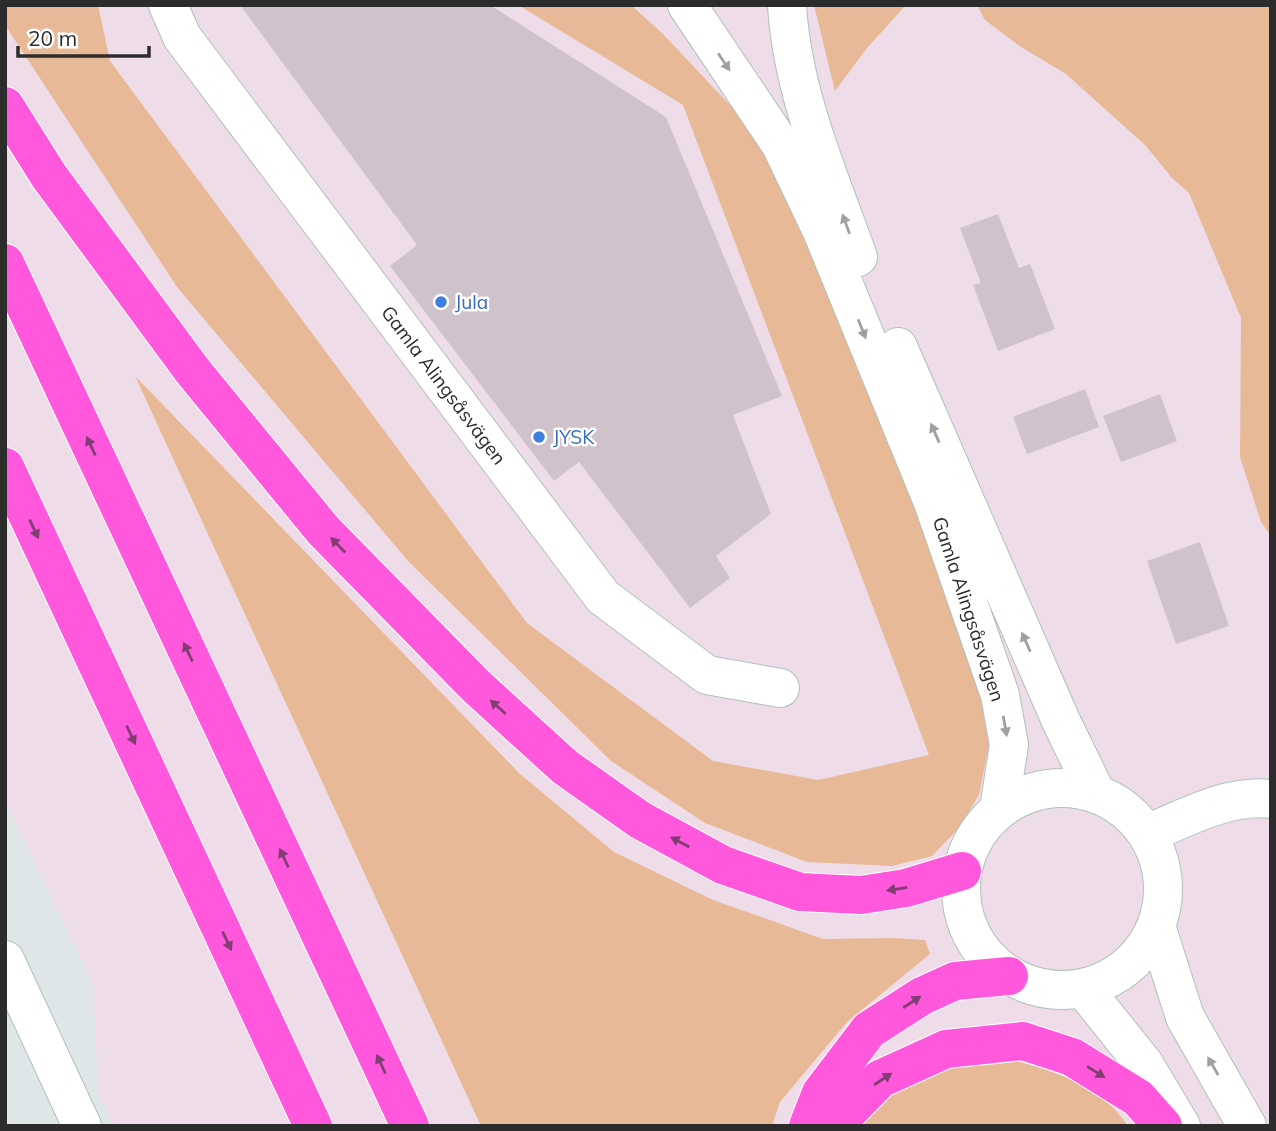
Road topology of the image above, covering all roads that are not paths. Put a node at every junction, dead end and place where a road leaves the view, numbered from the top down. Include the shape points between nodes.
1 (168, 5) edge
2 (687, 5) edge
3 (787, 5) edge
4 (5, 106) edge
5 (5, 263) edge
6 (5, 467) edge
7 (780, 688) dead end
8 (1096, 793) junction
9 (1271, 799) edge
10 (999, 809) junction
11 (1147, 834) junction
12 (962, 871) junction
13 (1156, 926) junction
14 (5, 960) edge
15 (1009, 976) junction
16 (1083, 988) junction
17 (82, 1126) edge
18 (313, 1126) edge
19 (410, 1126) edge
20 (807, 1126) edge
21 (834, 1126) edge
22 (1163, 1126) edge
23 (1181, 1126) edge
24 (1247, 1126) edge

1 - 7 street, Gamla Alingsåsvägen via 183,37 603,597 707,675
2 -> 10 street, Gamla Alingsåsvägen via 781,145 822,231 933,502 1000,695 1009,745
8 -> 3 street, Gamla Alingsåsvägen via 860,261 805,102
12 -> 4 highway via 906,888 861,895 800,892 723,865 640,820 565,767 475,686 324,530 192,370 49,176
19 -> 5 highway
6 -> 18 highway
8 - 10 street via 1045,789
8 - 11 street via 1124,809
9 - 11 street via 1246,797
10 - 12 street via 975,836
11 - 13 street via 1163,879
12 - 15 street via 963,911 970,931 980,948
13 - 16 street via 1128,967
24 -> 13 street via 1185,1017
14 - 17 street
15 - 16 street via 1045,989
20 -> 15 highway via 821,1093 869,1030 922,996 956,981
16 - 23 street via 1144,1064
21 -> 22 highway via 880,1079 946,1049 1023,1041 1072,1058 1138,1098

